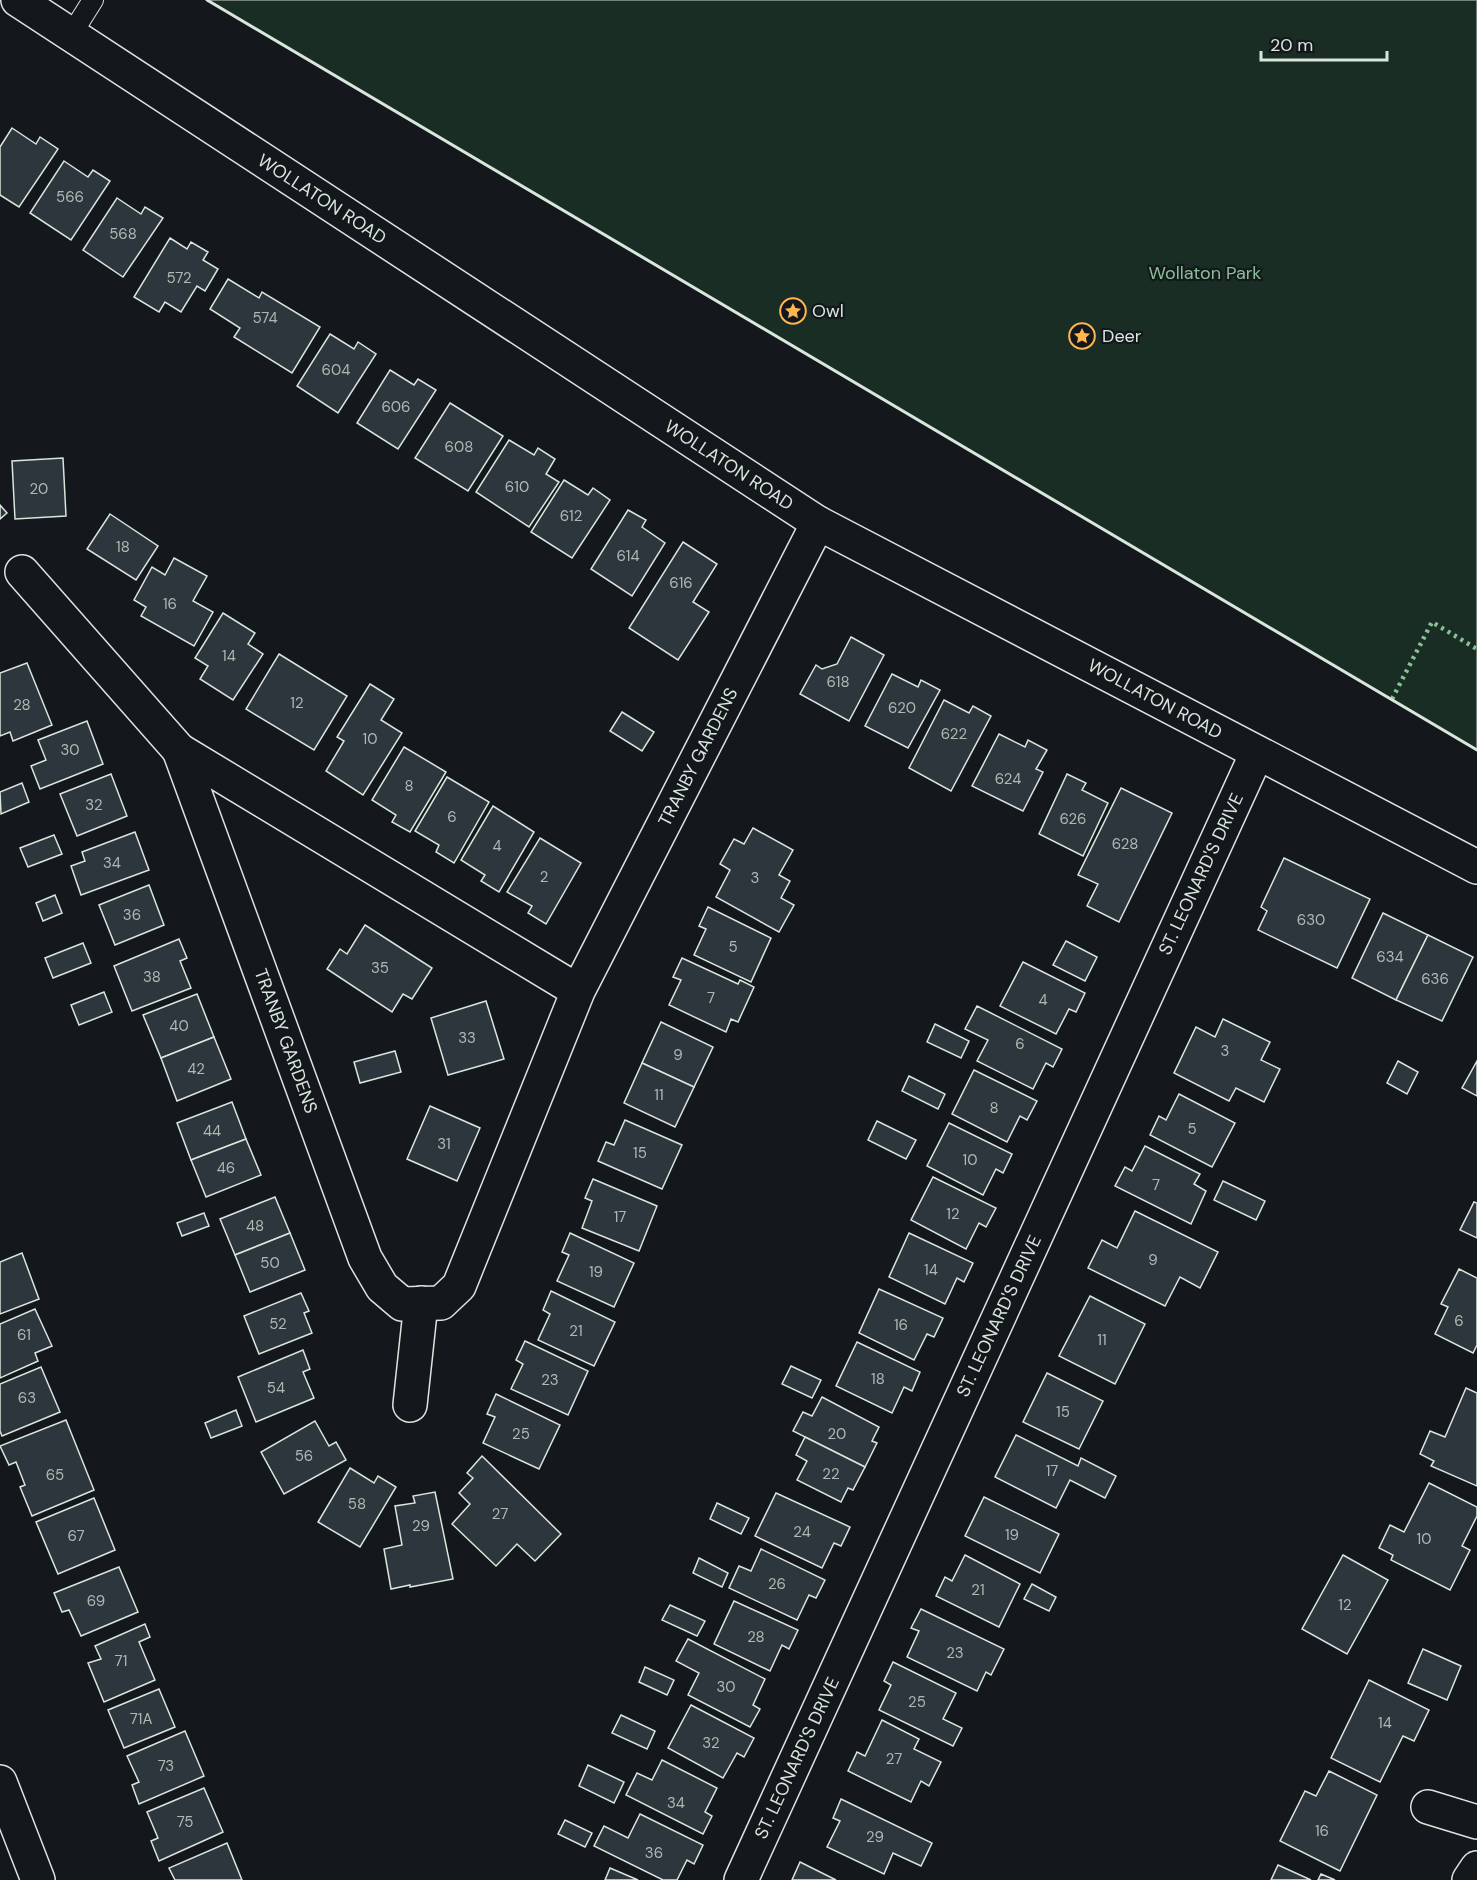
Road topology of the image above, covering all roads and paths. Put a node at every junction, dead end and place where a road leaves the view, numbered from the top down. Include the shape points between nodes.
1 (18, 0) edge
2 (93, 0) edge
3 (71, 35) junction
4 (818, 523) junction
5 (21, 572) dead end
6 (179, 750) junction
7 (1257, 753) junction
8 (1477, 867) edge
9 (578, 991) junction
10 (421, 1303) junction
11 (410, 1405) dead end
12 (0, 1782) edge
13 (1428, 1807) dead end
14 (1477, 1822) edge
15 (1477, 1868) edge
16 (38, 1880) edge
17 (741, 1880) edge
18 (1469, 1880) edge

1 - 3 street, WOLLATON ROAD
2 - 3 lane
3 - 4 street, WOLLATON ROAD
4 - 7 street, WOLLATON ROAD
4 - 9 street, TRANBY GARDENS
5 - 6 street, TRANBY GARDENS
6 - 9 street, TRANBY GARDENS
6 - 10 street, TRANBY GARDENS via 365,1258 382,1287 402,1304
7 - 8 street, WOLLATON ROAD
7 - 17 street, ST. LEONARD'S DRIVE
9 - 10 street, TRANBY GARDENS via 459,1286 441,1303
10 - 11 street
12 - 16 street
13 - 14 street
15 - 18 street

